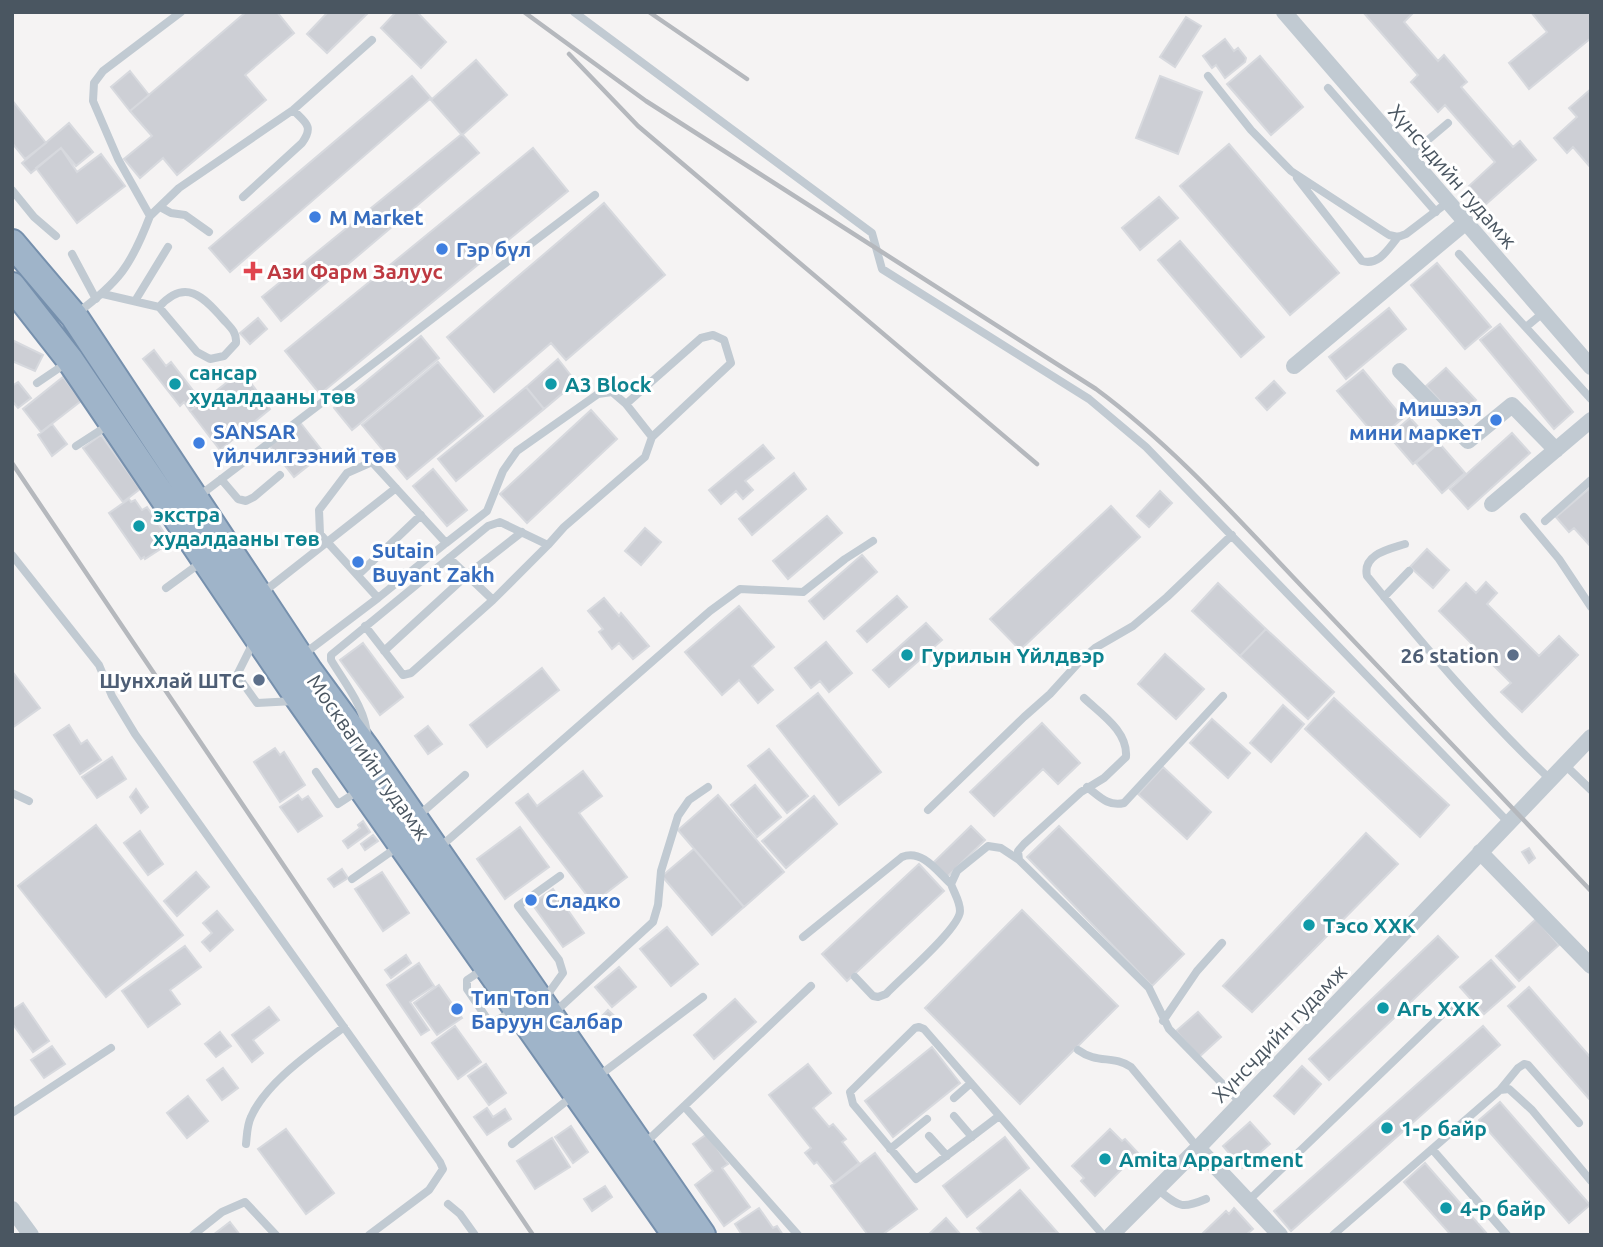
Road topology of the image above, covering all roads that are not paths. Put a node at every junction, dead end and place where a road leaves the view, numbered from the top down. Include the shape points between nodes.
1 (181, 12) edge
2 (574, 12) edge
3 (1284, 12) edge
4 (372, 40) dead end
5 (1208, 76) dead end
6 (1328, 88) dead end
7 (293, 110) junction
8 (1448, 122) dead end
9 (1409, 156) junction
10 (1291, 171) junction
11 (13, 191) edge
12 (596, 195) dead end
13 (243, 197) dead end
14 (160, 206) junction
15 (1442, 207) junction
16 (150, 216) junction
17 (1466, 222) junction
18 (209, 232) dead end
19 (56, 236) dead end
20 (1398, 237) junction
21 (12, 243) edge
22 (168, 247) dead end
23 (72, 254) dead end
24 (1459, 254) dead end
25 (12, 286) edge
26 (100, 297) junction
27 (135, 301) junction
28 (159, 307) junction
29 (1544, 312) junction
30 (74, 316) junction
31 (1526, 327) junction
32 (70, 360) junction
33 (1294, 366) dead end
34 (1591, 367) edge
35 (1400, 371) dead end
36 (37, 383) dead end
37 (1591, 399) edge
38 (626, 404) junction
39 (1591, 420) edge
40 (112, 422) junction
41 (652, 437) junction
42 (76, 446) dead end
43 (1556, 450) junction
44 (280, 475) dead end
45 (221, 479) junction
46 (1591, 480) edge
47 (396, 488) junction
48 (194, 499) junction
49 (1492, 504) dead end
50 (421, 515) junction
51 (1524, 517) dead end
52 (1545, 521) dead end
53 (522, 532) junction
54 (1232, 535) junction
55 (873, 541) dead end
56 (329, 543) junction
57 (446, 543) junction
58 (1405, 544) dead end
59 (548, 545) junction
60 (12, 555) edge
61 (449, 558) junction
62 (206, 560) junction
63 (1409, 571) dead end
64 (358, 575) junction
65 (467, 575) junction
66 (166, 588) dead end
67 (258, 596) junction
68 (1384, 597) junction
69 (378, 598) junction
70 (493, 600) junction
71 (1591, 607) edge
72 (365, 626) junction
73 (257, 635) junction
74 (384, 651) junction
75 (300, 657) junction
76 (1223, 696) dead end
77 (1084, 698) dead end
78 (300, 700) junction
79 (1591, 737) edge
80 (367, 750) junction
81 (1565, 765) junction
82 (316, 772) dead end
83 (465, 775) dead end
84 (1551, 780) junction
85 (708, 787) dead end
86 (1087, 787) junction
87 (362, 789) junction
88 (1591, 790) edge
89 (12, 793) edge
90 (29, 801) dead end
91 (928, 810) dead end
92 (414, 821) junction
93 (1510, 823) junction
94 (401, 845) junction
95 (435, 852) junction
96 (1480, 852) junction
97 (1019, 860) junction
98 (560, 876) dead end
99 (352, 879) dead end
100 (951, 884) junction
101 (803, 937) dead end
102 (1222, 943) dead end
103 (1589, 962) edge
104 (855, 977) dead end
105 (811, 986) dead end
106 (704, 997) dead end
107 (1453, 1004) dead end
108 (536, 1010) junction
109 (1163, 1021) junction
110 (344, 1027) junction
111 (111, 1048) dead end
112 (1078, 1050) dead end
113 (971, 1083) junction
114 (585, 1087) junction
115 (1500, 1090) junction
116 (954, 1098) dead end
117 (1241, 1103) junction
118 (684, 1106) junction
119 (12, 1113) edge
120 (954, 1116) dead end
121 (999, 1116) junction
122 (927, 1119) dead end
123 (1579, 1123) dead end
124 (929, 1136) dead end
125 (972, 1137) junction
126 (246, 1144) dead end
127 (512, 1144) dead end
128 (641, 1147) junction
129 (1198, 1148) junction
130 (890, 1149) junction
131 (1432, 1149) junction
132 (947, 1156) junction
133 (1591, 1181) edge
134 (1157, 1189) junction
135 (1206, 1199) dead end
136 (1248, 1201) junction
137 (448, 1204) dead end
138 (12, 1209) edge
139 (671, 1232) edge
140 (1278, 1234) edge
141 (31, 1235) edge
142 (193, 1235) edge
143 (276, 1235) edge
144 (369, 1235) edge
145 (475, 1235) edge
146 (702, 1235) edge
147 (798, 1235) edge
148 (1102, 1235) edge
149 (1111, 1235) edge
150 (1333, 1235) edge
151 (1507, 1235) edge

1 - 16 lane via 103,71 94,83 93,100 118,159
2 - 54 lane via 872,233 882,269 1089,399 1146,447
3 - 9 street, Хүнсчдийн гудамж
4 - 7 lane
5 - 10 lane
6 - 15 lane
7 - 13 lane via 308,125 309,133
7 - 14 lane
8 - 9 lane
9 - 15 street, Хүнсчдийн гудамж
10 - 20 lane
10 - 20 lane via 1362,261 1377,261
11 - 19 lane
12 - 45 lane
14 - 16 lane
14 - 18 lane via 171,214 185,215
15 - 17 street, Хүнсчдийн гудамж
15 - 20 lane
16 - 26 lane via 138,249
17 - 29 street, Хүнсчдийн гудамж
17 - 33 street
21 - 30 highway, Москвагийн гудамж
22 - 27 lane
23 - 26 lane
24 - 31 lane
25 - 32 highway, Москвагийн гудамж
26 - 27 lane
26 - 30 lane
27 - 28 lane
28 - 28 lane via 203,356 224,356 236,343 234,332 195,293 172,295
29 - 31 lane
29 - 34 street, Хүнсчдийн гудамж
30 - 48 highway, Москвагийн гудамж
31 - 37 lane
32 - 36 lane
32 - 40 highway, Москвагийн гудамж
35 - 43 street via 1468,441 1512,405
38 - 41 lane
38 - 41 lane via 701,338 713,335 724,340 731,363
38 - 57 lane via 612,393 598,394 517,451 503,471 487,511
39 - 43 street
40 - 42 lane
40 - 62 highway, Москвагийн гудамж
41 - 59 lane via 645,457
43 - 49 street
44 - 45 lane via 246,501 238,499
45 - 48 lane
46 - 52 lane
47 - 50 lane
47 - 56 lane
47 - 56 lane via 372,462 347,473 320,510 320,534
48 - 67 highway, Москвагийн гудамж
50 - 57 lane
50 - 64 lane
51 - 71 lane
53 - 59 lane
53 - 61 lane via 500,522 488,526
53 - 65 lane
54 - 91 lane via 1133,626 1080,660
54 - 93 lane
55 - 95 lane via 803,592 740,589
56 - 64 lane
56 - 67 lane
57 - 69 lane
58 - 68 lane via 1369,561 1367,576
59 - 70 lane
60 - 110 lane via 99,665 135,734
61 - 65 lane
61 - 72 lane
62 - 66 lane
62 - 73 highway, Москвагийн гудамж
63 - 68 lane
64 - 69 lane
65 - 70 lane
65 - 74 lane
67 - 75 highway, Москвагийн гудамж
68 - 84 lane via 1481,710
69 - 75 lane
70 - 74 lane via 411,673 403,675
72 - 74 lane
72 - 80 lane via 331,658 367,727
73 - 78 highway, Москвагийн гудамж
73 - 78 lane via 237,675 257,703
75 - 80 highway, Москвагийн гудамж
76 - 86 lane via 1124,803 1107,803
77 - 86 lane via 1121,735 1126,751 1122,762
78 - 87 highway, Москвагийн гудамж
79 - 81 street, Хүнсчдийн гудамж
80 - 92 highway, Москвагийн гудамж
81 - 84 street, Хүнсчдийн гудамж
81 - 88 lane
82 - 87 lane via 338,804
83 - 92 lane
84 - 93 street, Хүнсчдийн гудамж
85 - 108 lane via 689,800 678,816 661,871 653,922
86 - 97 lane via 1024,844 1018,851
87 - 94 highway, Москвагийн гудамж
89 - 90 lane
92 - 95 highway, Москвагийн гудамж
93 - 96 street, Хүнсчдийн гудамж
94 - 99 lane
94 - 108 highway, Москвагийн гудамж via 487,967
95 - 108 highway, Москвагийн гудамж
96 - 103 street
96 - 117 street, Хүнсчдийн гудамж
97 - 100 lane via 1001,848 988,846 957,871
97 - 109 lane via 1149,988
98 - 108 lane via 518,906 559,960 563,973
100 - 101 lane via 921,856 911,853
100 - 104 lane via 960,907 958,918 886,994 873,996
102 - 109 lane
105 - 118 lane
106 - 114 lane
107 - 136 lane
108 - 114 highway, Москвагийн гудамж
109 - 117 lane
110 - 126 lane via 265,1096 250,1118
110 - 144 lane via 443,1169 429,1190
111 - 119 lane
112 - 129 lane via 1093,1059 1131,1067
113 - 116 lane
113 - 121 lane
113 - 130 lane via 924,1029 915,1028 850,1092 853,1104
114 - 127 lane
114 - 128 highway, Москвагийн гудамж
114 - 139 highway, Москвагийн гудамж
115 - 123 lane via 1518,1068 1528,1065
115 - 131 lane
115 - 133 lane via 1509,1089 1532,1110
117 - 129 street, Хүнсчдийн гудамж
118 - 128 lane
118 - 147 lane
120 - 125 lane
121 - 125 lane
121 - 148 lane
122 - 130 lane
124 - 132 lane
125 - 132 lane
128 - 146 highway, Москвагийн гудамж
129 - 134 street, Хүнсчдийн гудамж
129 - 136 street
130 - 132 lane via 916,1179
131 - 150 lane
131 - 151 lane
134 - 135 lane via 1185,1207
134 - 149 street, Хүнсчдийн гудамж
136 - 140 street
137 - 145 lane
138 - 141 street
142 - 143 lane via 222,1212 245,1202

